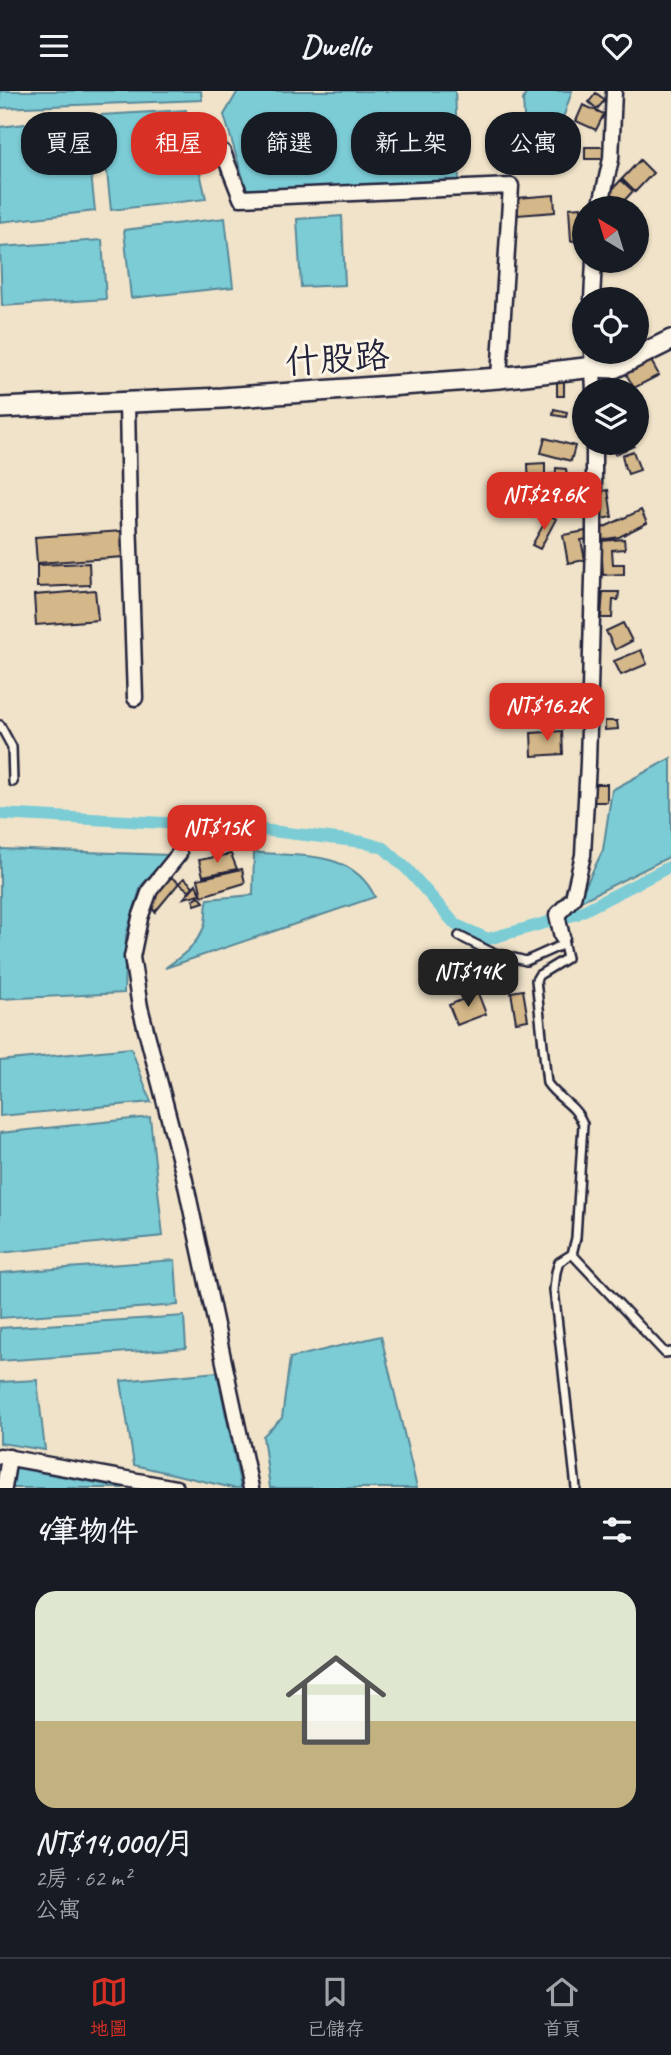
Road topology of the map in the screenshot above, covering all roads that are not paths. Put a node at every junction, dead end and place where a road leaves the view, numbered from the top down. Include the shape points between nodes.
1 (614, 91) edge
2 (227, 162) edge
3 (603, 196) edge
4 (671, 340) edge
5 (649, 351) edge
6 (572, 363) edge
7 (605, 364) edge
8 (622, 364) edge
9 (499, 378) junction
10 (127, 402) junction
11 (0, 408) edge
12 (594, 455) edge
13 (135, 698) dead end
14 (0, 725) edge
15 (13, 782) dead end
16 (179, 854) dead end
17 (459, 936) dead end
18 (563, 941) junction
19 (572, 1254) junction
20 (671, 1352) edge
21 (4, 1457) edge
22 (4, 1488) edge
23 (176, 1488) edge
24 (251, 1488) edge
25 (576, 1488) edge

1 - 3 street via 611,159
2 - 9 street via 241,198 511,186
4 - 5 street, 什股路
6 - 9 street, 什股路
7 - 8 street, 什股路 via 614,368
9 - 10 street, 什股路
10 - 11 street, 什股路
10 - 13 street
12 - 18 street via 589,763 583,855 573,898 557,915
14 - 15 lane via 12,747
16 - 24 street via 150,890 132,957
17 - 18 lane via 491,952 526,961
18 - 19 lane via 567,958 536,980 547,1083 573,1107 583,1124
19 - 20 lane via 665,1353
19 - 25 lane via 559,1262 554,1290
21 - 22 street
21 - 23 street

